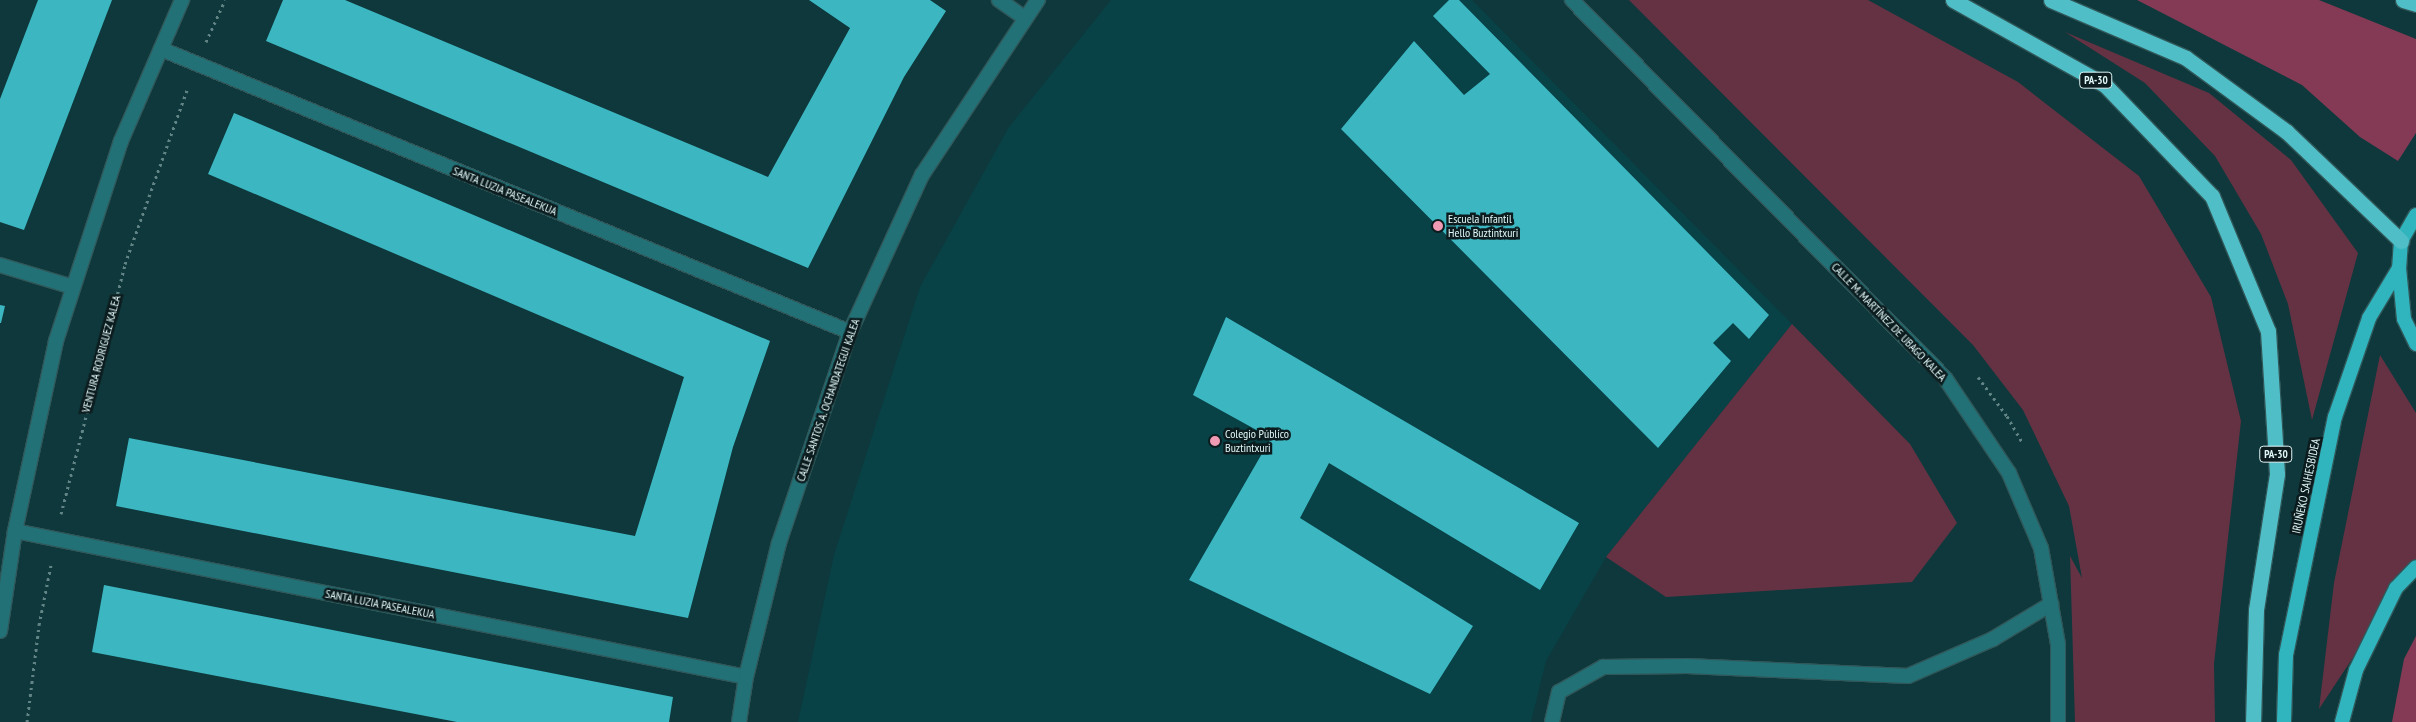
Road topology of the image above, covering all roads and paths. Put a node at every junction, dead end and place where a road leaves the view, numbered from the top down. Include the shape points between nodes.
1 (182, 0) edge
2 (225, 0) edge
3 (998, 0) edge
4 (1038, 0) edge
5 (1572, 0) edge
6 (1954, 0) edge
7 (2052, 0) edge
8 (2403, 0) edge
9 (2416, 4) edge
10 (1025, 18) junction
11 (161, 49) junction
12 (197, 64) junction
13 (2416, 215) edge
14 (2401, 241) junction
15 (0, 265) edge
16 (2400, 268) junction
17 (73, 287) junction
18 (850, 332) junction
19 (2416, 344) edge
20 (15, 531) junction
21 (56, 539) junction
22 (2416, 567) edge
23 (2051, 604) junction
24 (0, 631) edge
25 (746, 677) junction
26 (27, 722) edge
27 (739, 722) edge
28 (1552, 722) edge
29 (2058, 722) edge
30 (2253, 722) edge
31 (2284, 722) edge
32 (2342, 722) edge

1 - 11 street
2 - 12 path, VENTURA RODRIGUEZ KALEA
3 - 10 street
4 - 10 street, CALLE SANTOS A. OCHANDATEGUI KALEA
5 - 23 street, CALLE M. MARTÍNEZ DE UBAGO KALEA via 1945,378 2009,473 2041,548
6 - 30 highway, PA-30 via 2105,85 2212,196 2216,205 2268,331 2277,474 2256,610
7 - 14 highway via 2186,58 2287,132
8 - 9 highway
10 - 18 street, CALLE SANTOS A. OCHANDATEGUI KALEA via 922,175
11 - 12 street, SANTA LUZIA PASEALEKUA
11 - 17 street via 121,141
12 - 18 street, SANTA LUZIA PASEALEKUA
12 - 21 path, VENTURA RODRIGUEZ KALEA via 125,264 80,432
13 - 14 highway
14 - 16 highway
15 - 17 street
16 - 19 highway via 2404,319
16 - 31 highway, IRUÑEKO SAIHESBIDEA via 2369,318 2335,417 2286,655
17 - 20 street via 56,341
18 - 25 street, CALLE SANTOS A. OCHANDATEGUI KALEA via 779,543
20 - 21 street, SANTA LUZIA PASEALEKUA
20 - 24 street
21 - 25 street, SANTA LUZIA PASEALEKUA
21 - 26 path, VENTURA RODRIGUEZ KALEA via 39,625
22 - 32 highway via 2396,588 2356,670
23 - 28 street via 1993,639 1908,676 1687,666 1603,667 1559,692
23 - 29 street, CALLE M. MARTÍNEZ DE UBAGO KALEA via 2058,644
25 - 27 street, CALLE SANTOS A. OCHANDATEGUI KALEA

